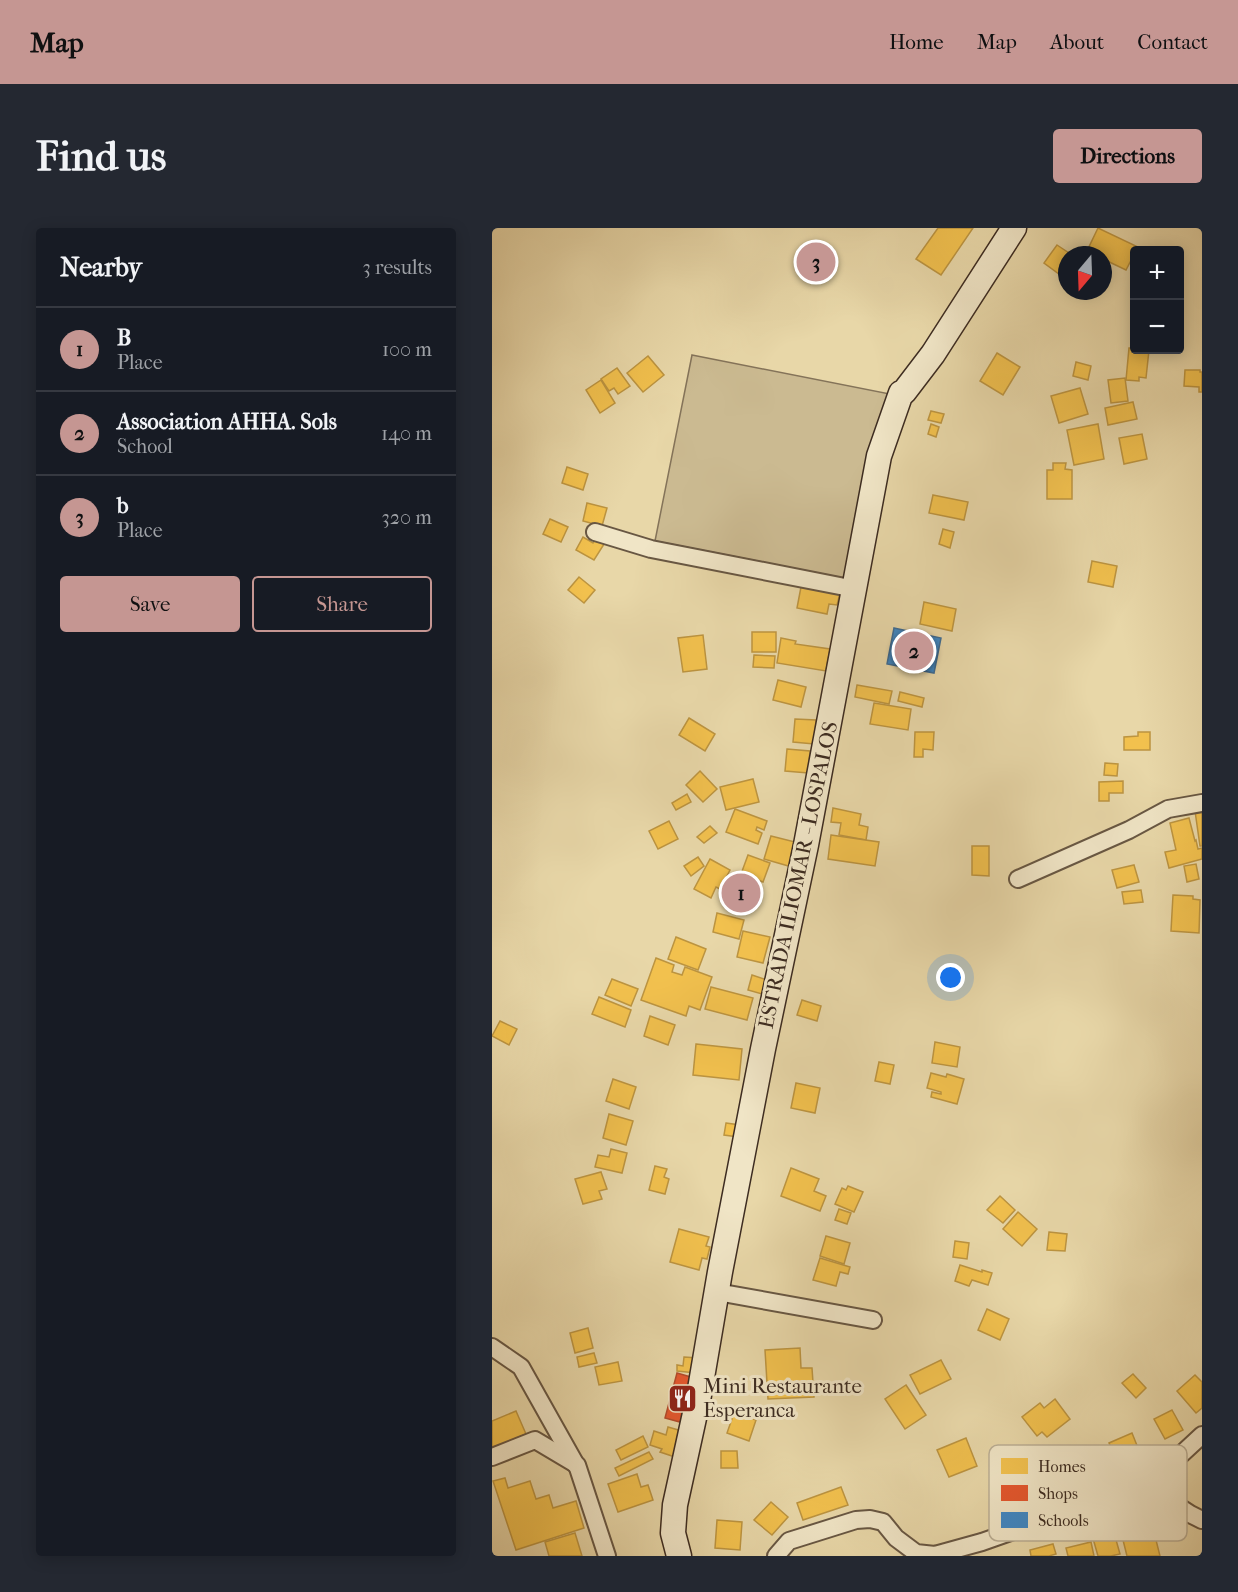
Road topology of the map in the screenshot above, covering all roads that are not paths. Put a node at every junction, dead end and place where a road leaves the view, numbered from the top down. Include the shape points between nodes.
1 (1014, 228) edge
2 (596, 532) dead end
3 (855, 589) junction
4 (1202, 803) edge
5 (1018, 879) dead end
6 (717, 1292) junction
7 (873, 1320) dead end
8 (492, 1347) edge
9 (1200, 1437) edge
10 (1187, 1449) edge
11 (492, 1457) edge
12 (577, 1466) junction
13 (1187, 1512) edge
14 (1202, 1520) edge
15 (989, 1539) edge
16 (607, 1556) edge
17 (680, 1556) edge
18 (776, 1556) edge

1 - 3 street, ESTRADA ILIOMAR - LOSPALOS via 933,354 901,393 879,456
2 - 3 street via 651,549
3 - 6 street, ESTRADA ILIOMAR - LOSPALOS
4 - 5 street via 1168,808 1129,830
6 - 7 street
6 - 17 street, ESTRADA ILIOMAR - LOSPALOS via 675,1505 673,1533
8 - 12 street via 521,1367
9 - 10 street
11 - 12 street via 535,1440
12 - 16 street
13 - 14 street
15 - 18 street via 935,1555 916,1553 883,1522 856,1520 789,1541

